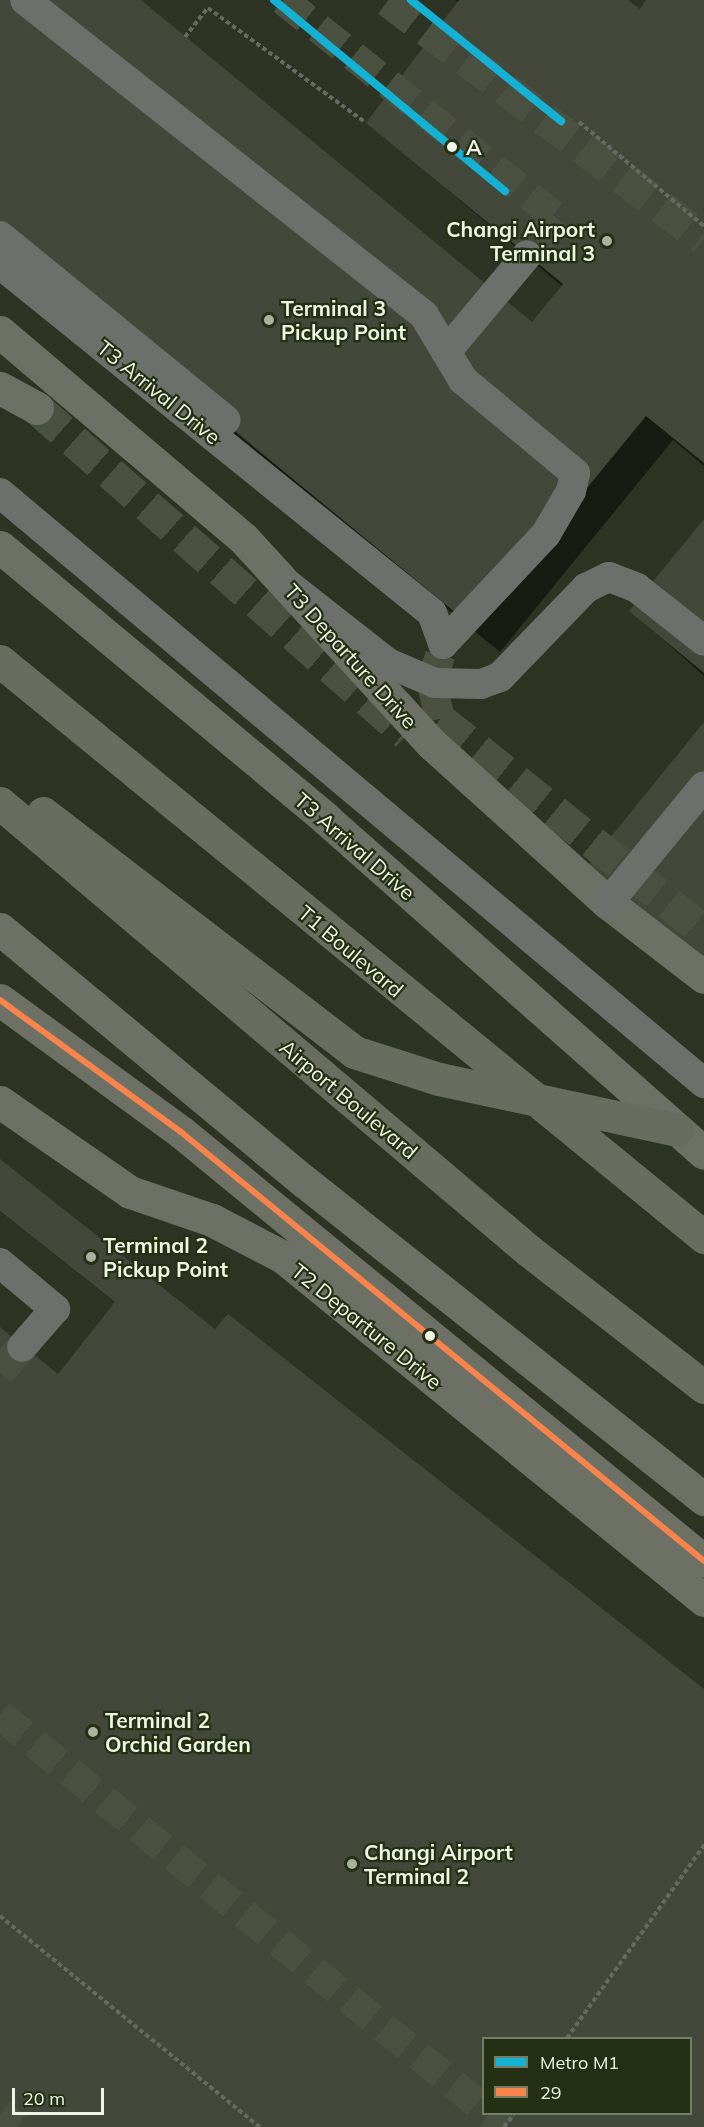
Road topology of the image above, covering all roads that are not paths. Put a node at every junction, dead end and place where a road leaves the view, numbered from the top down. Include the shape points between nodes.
1 (25, 0) edge
2 (0, 236) edge
3 (526, 255) tunnel mouth
4 (0, 264) edge
5 (0, 332) edge
6 (446, 352) junction
7 (0, 388) edge
8 (37, 408) tunnel mouth
9 (0, 493) edge
10 (0, 547) edge
11 (286, 583) junction
12 (432, 613) junction
13 (704, 641) edge
14 (0, 661) edge
15 (354, 784) junction
16 (704, 786) edge
17 (0, 795) edge
18 (0, 803) edge
19 (326, 819) junction
20 (608, 903) junction
21 (0, 929) edge
22 (704, 977) edge
23 (0, 1000) edge
24 (704, 1083) edge
25 (0, 1102) edge
26 (677, 1131) junction
27 (704, 1153) edge
28 (704, 1237) edge
29 (0, 1263) edge
30 (22, 1347) tunnel mouth
31 (704, 1387) edge
32 (704, 1499) edge
33 (704, 1561) edge
34 (704, 1600) edge

1 - 6 lane via 424,315
2 - 12 lane via 410,570
3 - 6 lane
4 - 12 lane, T3 Arrival Drive
5 - 11 main road, T3 Departure Drive via 243,538
6 - 12 lane via 463,380 575,473 571,491 546,534 443,644
7 - 8 main road
9 - 15 lane
10 - 19 main road, T3 Arrival Drive
11 - 13 lane, bridge via 388,663 435,683 481,684 500,676 586,588 609,577 637,588
11 - 20 main road, T3 Departure Drive, bridge via 397,710
14 - 28 highway, T1 Boulevard
15 - 19 lane
15 - 24 lane
16 - 20 lane, bridge
17 - 26 highway via 56,822 354,1052 439,1079
18 - 31 highway, Airport Boulevard via 528,1250
19 - 26 main road, T3 Arrival Drive
20 - 22 main road, T3 Departure Drive
21 - 32 main road via 305,1182
23 - 33 main road via 181,1132
25 - 34 main road, T2 Departure Drive via 111,1181 249,1235 283,1257
26 - 27 main road, T3 Arrival Drive
29 - 30 lane via 56,1309

